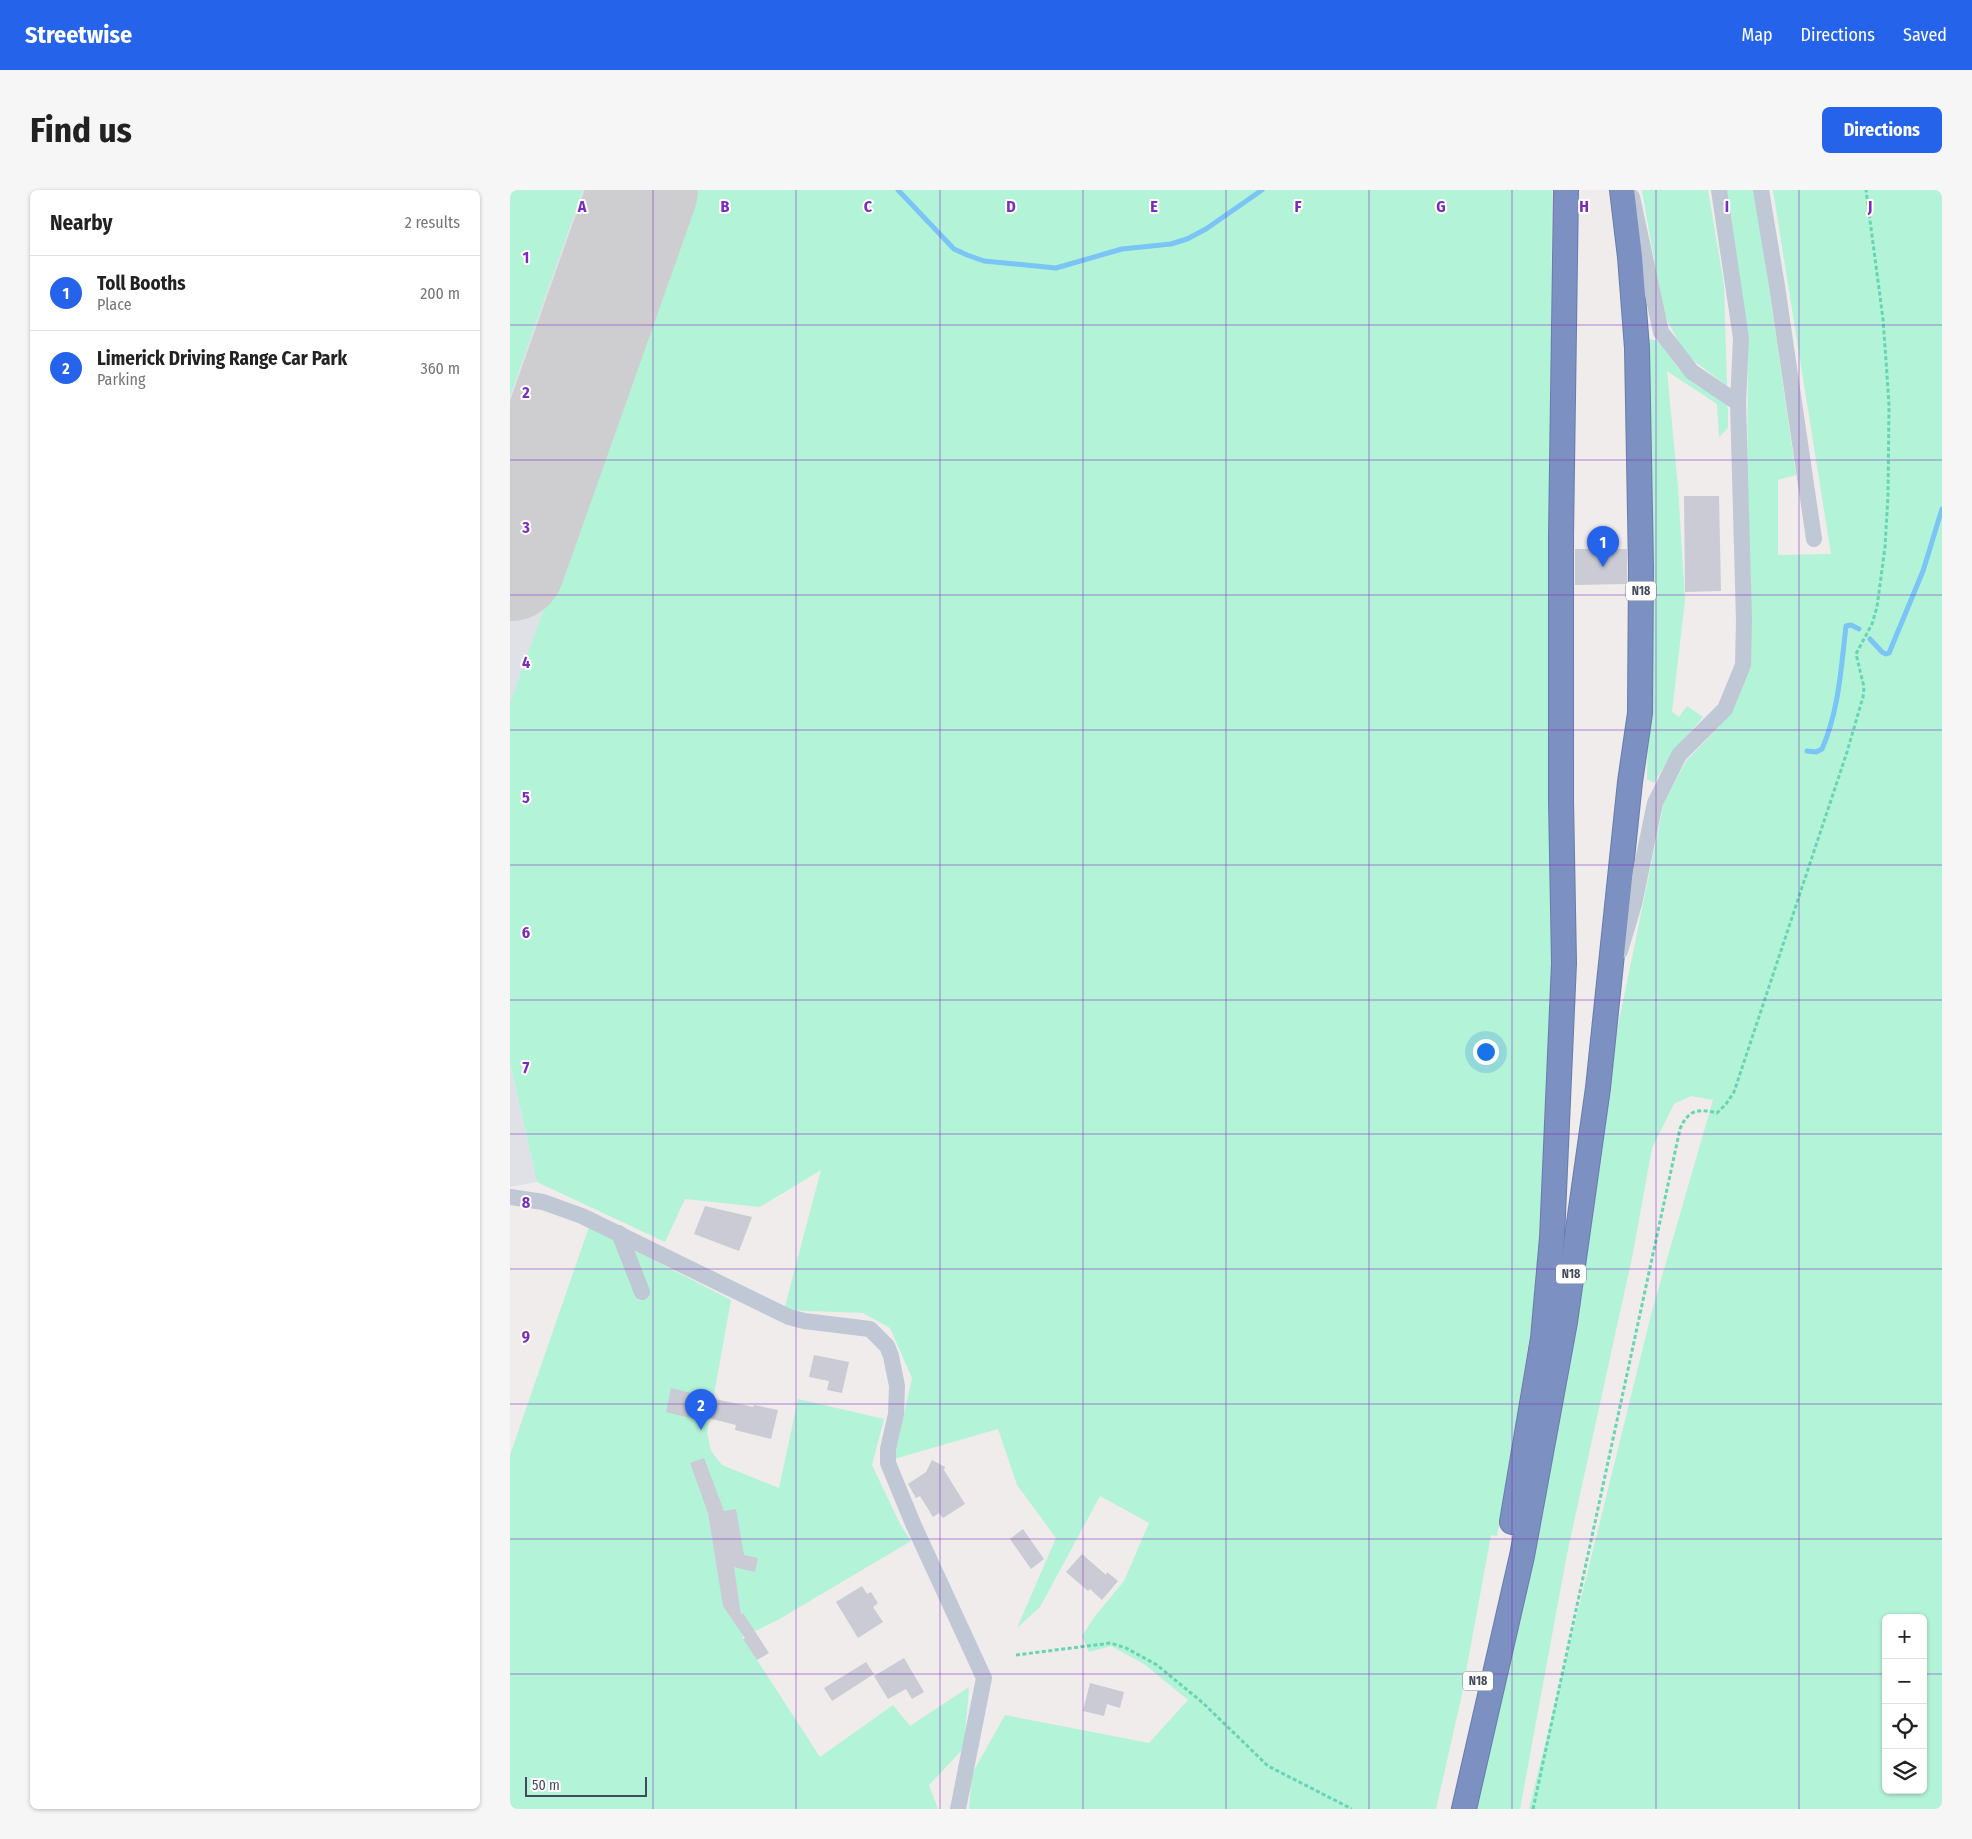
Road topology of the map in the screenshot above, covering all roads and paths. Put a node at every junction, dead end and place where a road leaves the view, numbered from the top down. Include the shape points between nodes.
1 (1566, 190) edge
2 (1622, 190) edge
3 (1630, 190) edge
4 (1719, 190) edge
5 (1761, 190) edge
6 (1866, 190) edge
7 (1738, 403) junction
8 (1814, 539) dead end
9 (1608, 990) junction
10 (510, 1197) edge
11 (619, 1232) junction
12 (642, 1292) dead end
13 (1016, 1655) dead end
14 (958, 1809) edge
15 (1352, 1809) edge
16 (1449, 1809) edge
17 (1464, 1809) edge
18 (1532, 1809) edge

1 - 16 highway, N18 via 1561,536 1564,963 1552,1238 1543,1338 1507,1553
2 - 9 highway, N18 via 1637,348 1642,568 1640,713
3 - 7 street via 1661,332 1692,372
4 - 7 street via 1741,338
5 - 8 street
6 - 18 path via 1883,319 1889,414 1888,495 1877,607 1856,654 1863,681 1863,697 1734,1092 1717,1113 1694,1112 1680,1129
7 - 9 street via 1743,665 1725,709 1680,755 1655,803 1634,904
9 - 17 highway, N18 via 1598,1088 1565,1322 1522,1556
10 - 11 street via 552,1205
11 - 12 street
11 - 14 street via 789,1317 870,1329 887,1346 897,1386 888,1463 984,1678
13 - 15 path via 1111,1643 1126,1648 1157,1665 1203,1702 1268,1766

